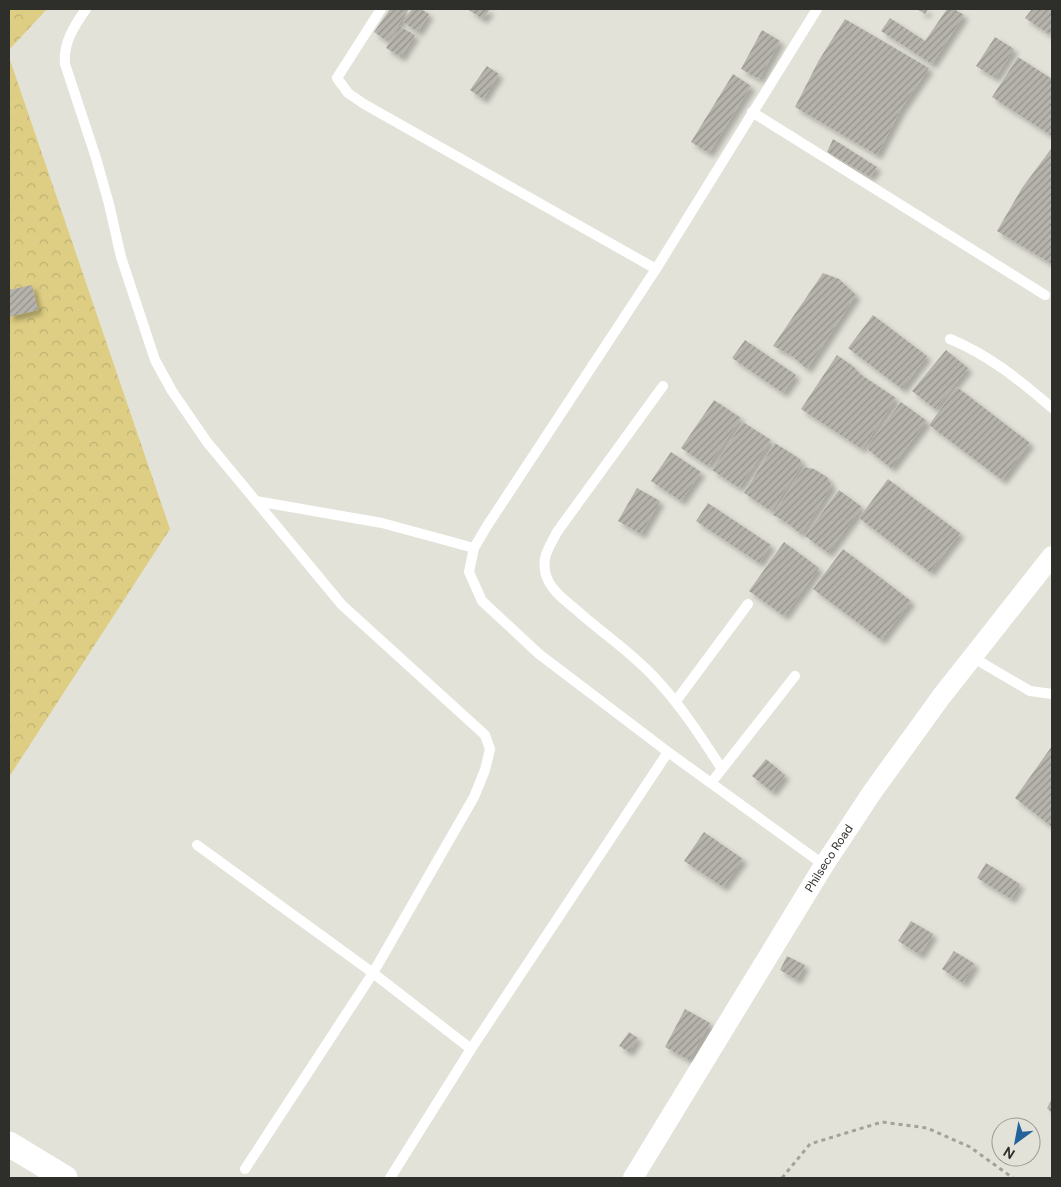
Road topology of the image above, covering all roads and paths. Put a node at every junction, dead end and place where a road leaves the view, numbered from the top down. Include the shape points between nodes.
1 (86, 9) edge
2 (381, 9) edge
3 (817, 9) edge
4 (752, 112) junction
5 (656, 269) junction
6 (1045, 295) dead end
7 (950, 339) dead end
8 (663, 386) dead end
9 (1052, 408) edge
10 (256, 501) junction
11 (474, 548) junction
12 (1052, 556) edge
13 (748, 604) dead end
14 (972, 657) junction
15 (795, 676) dead end
16 (1052, 694) edge
17 (676, 701) junction
18 (668, 752) junction
19 (722, 769) junction
20 (711, 783) junction
21 (197, 845) dead end
22 (824, 865) junction
23 (372, 973) junction
24 (471, 1049) junction
25 (9, 1144) edge
26 (245, 1169) dead end
27 (65, 1178) edge
28 (390, 1178) edge
29 (633, 1178) edge
30 (782, 1178) edge
31 (1013, 1178) edge

1 - 10 lane via 68,39 64,64 96,158 121,256 155,360 207,442
2 - 5 lane via 337,78 348,93
3 - 4 lane
4 - 5 lane
4 - 6 lane
5 - 11 lane
7 - 9 lane via 986,357
8 - 17 lane via 557,532 544,558 554,591 629,653
10 - 11 lane via 382,523
10 - 23 lane via 342,605 484,735 490,750 474,797
11 - 18 lane via 469,572 482,601 539,654
12 - 14 street, Philseco Road
13 - 17 lane
14 - 16 lane via 1030,690
14 - 22 street, Philseco Road via 894,761
15 - 19 lane
17 - 19 lane
18 - 20 lane
18 - 24 lane
19 - 20 lane
20 - 22 lane
21 - 23 lane
22 - 29 street, Philseco Road
23 - 24 lane
23 - 26 lane
24 - 28 lane
25 - 27 street
30 - 31 path via 810,1144 882,1122 927,1128 970,1147

